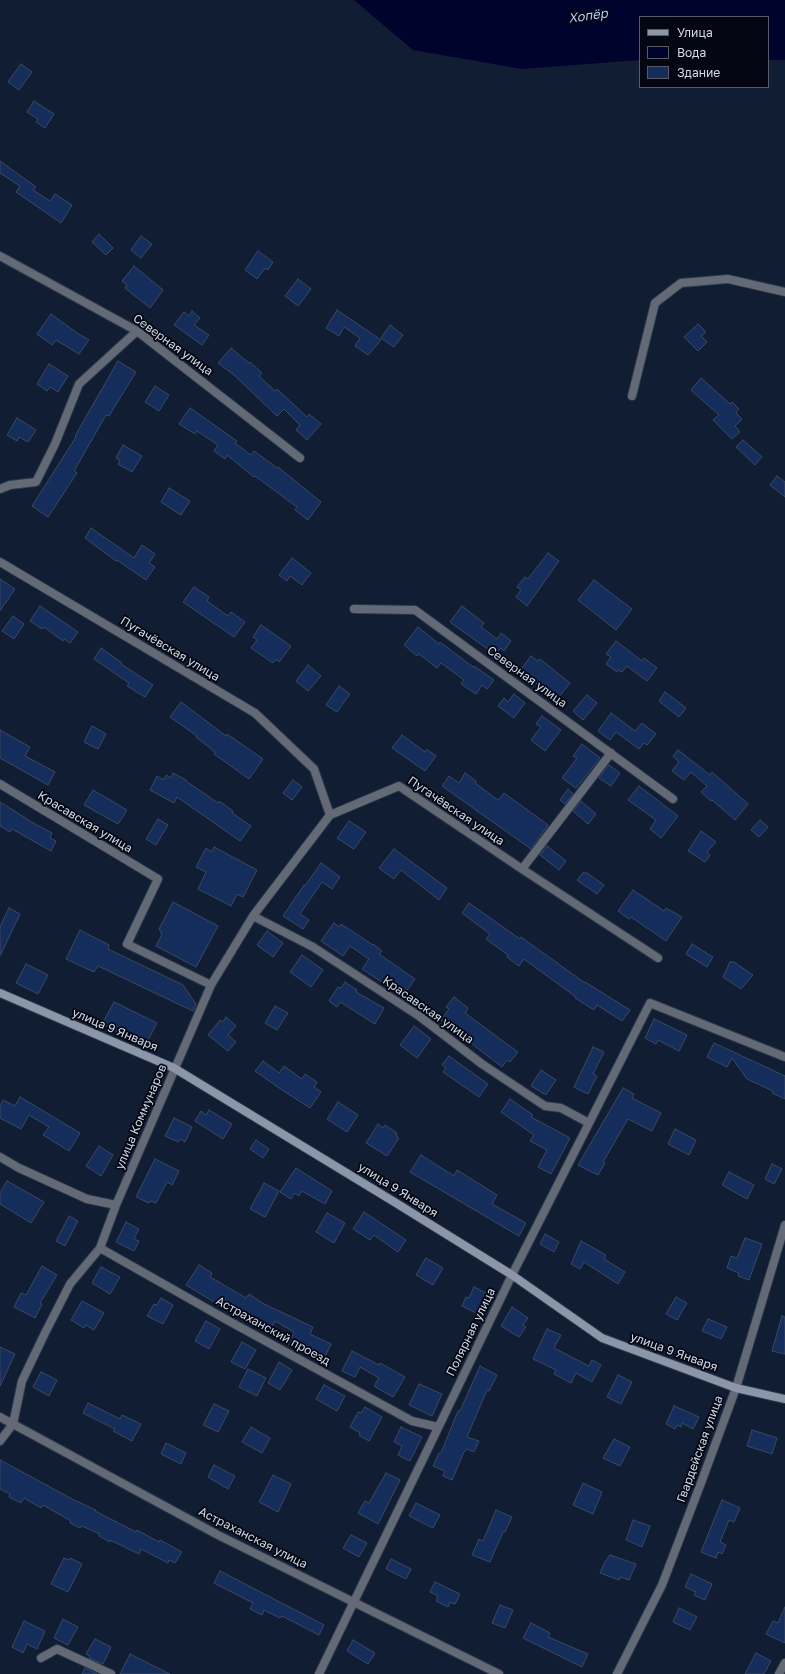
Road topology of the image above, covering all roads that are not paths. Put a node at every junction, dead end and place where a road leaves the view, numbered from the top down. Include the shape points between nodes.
1 (0, 256) edge
2 (785, 292) edge
3 (137, 331) junction
4 (632, 396) dead end
5 (300, 458) dead end
6 (0, 489) edge
7 (0, 562) edge
8 (354, 609) dead end
9 (611, 753) junction
10 (0, 784) edge
11 (673, 798) dead end
12 (330, 815) junction
13 (522, 869) junction
14 (253, 916) junction
15 (658, 958) dead end
16 (211, 985) junction
17 (0, 993) edge
18 (785, 1058) edge
19 (174, 1068) junction
20 (589, 1123) junction
21 (0, 1157) edge
22 (116, 1205) junction
23 (785, 1225) edge
24 (100, 1248) junction
25 (512, 1276) junction
26 (736, 1388) junction
27 (785, 1399) edge
28 (0, 1417) edge
29 (12, 1424) junction
30 (438, 1427) junction
31 (0, 1440) edge
32 (352, 1602) junction
33 (40, 1658) dead end
34 (785, 1663) edge
35 (108, 1673) edge
36 (318, 1674) edge
37 (499, 1674) edge
38 (617, 1674) edge
39 (779, 1674) edge

1 - 3 street, Северная улица
2 - 4 street via 728,280 681,283 655,303
3 - 5 street, Северная улица
3 - 6 street via 79,384 55,444 36,482 10,485
7 - 12 street, Пугачёвская улица via 254,714 314,769
8 - 9 street, Северная улица via 415,610
9 - 11 street, Северная улица
9 - 13 street
10 - 16 street, Красавская улица via 158,880 127,944
12 - 13 street, Пугачёвская улица via 398,786
12 - 14 street, улица Коммунаров
13 - 15 street, Пугачёвская улица
14 - 16 street, улица Коммунаров
14 - 20 street, Красавская улица via 313,947 419,1016 482,1064 545,1106 561,1108
16 - 19 street, улица Коммунаров
17 - 19 street, улица 9 Января
18 - 20 street, Полярная улица via 650,1003
19 - 22 street, улица Коммунаров
19 - 25 street, улица 9 Января
20 - 25 street, Полярная улица
21 - 22 street via 87,1199
22 - 24 street, улица Коммунаров
23 - 26 street, Гвардейская улица
24 - 29 street, улица Коммунаров via 70,1284 45,1333 22,1381
24 - 30 street, Астраханский проезд via 412,1420
25 - 26 street, улица 9 Января via 602,1338
25 - 30 street, Полярная улица
26 - 27 street, улица 9 Января
26 - 38 street, Гвардейская улица via 662,1585
28 - 29 street, Астраханская улица
29 - 31 street, улица Коммунаров
29 - 32 street, Астраханская улица via 218,1535
30 - 32 street, Полярная улица
32 - 36 street, Полярная улица
32 - 37 street, Астраханская улица
33 - 35 street via 57,1649
34 - 39 street

